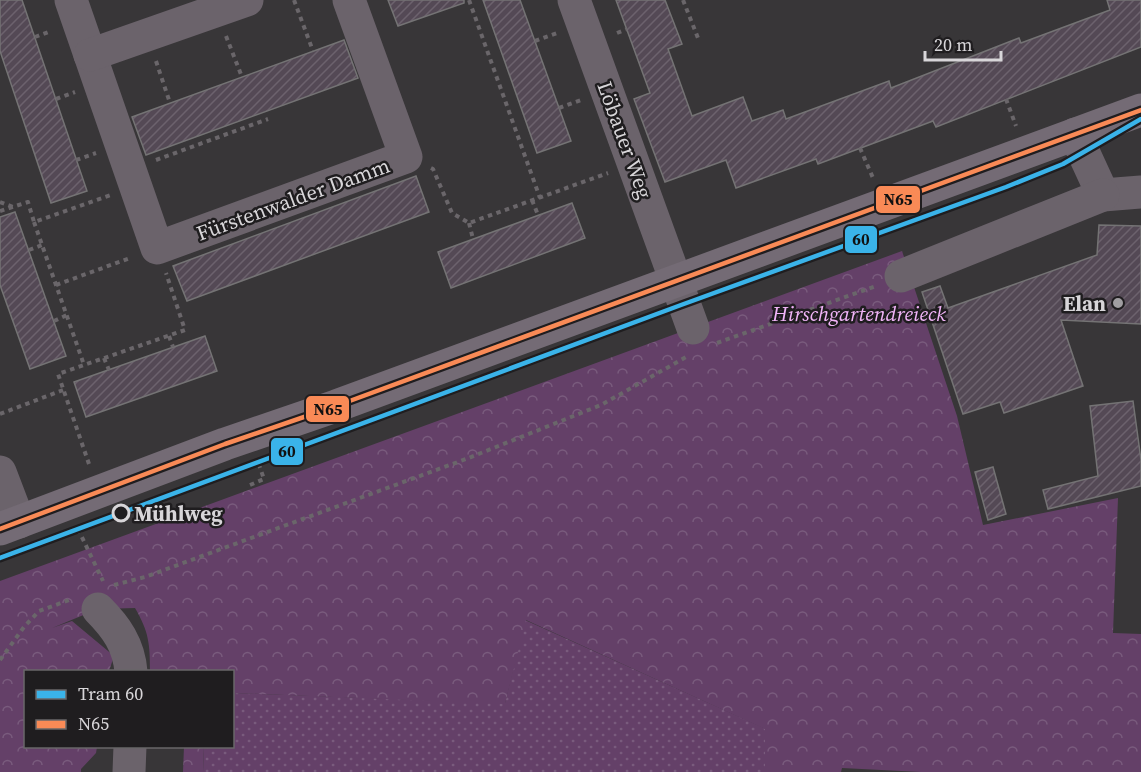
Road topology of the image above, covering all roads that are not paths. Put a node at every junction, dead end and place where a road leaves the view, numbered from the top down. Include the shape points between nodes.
1 (70, 0) edge
2 (247, 0) edge
3 (349, 0) edge
4 (574, 0) edge
5 (90, 55) junction
6 (1141, 110) edge
7 (1075, 134) junction
8 (1141, 192) edge
9 (1103, 195) junction
10 (901, 276) road end
11 (677, 281) junction
12 (698, 342) road end
13 (0, 472) edge
14 (10, 526) edge
15 (88, 603) road end
16 (131, 670) edge
17 (130, 748) edge
18 (129, 772) edge

1 - 5 street
2 - 5 street
3 - 5 street, Fürstenwalder Damm via 406,158 157,248
4 - 11 street, Löbauer Weg
6 - 7 main road
7 - 9 street
7 - 11 main road
8 - 9 street
9 - 10 street
11 - 12 street, Löbauer Weg
11 - 14 main road
13 - 14 street
15 - 16 street via 120,633
17 - 18 street

